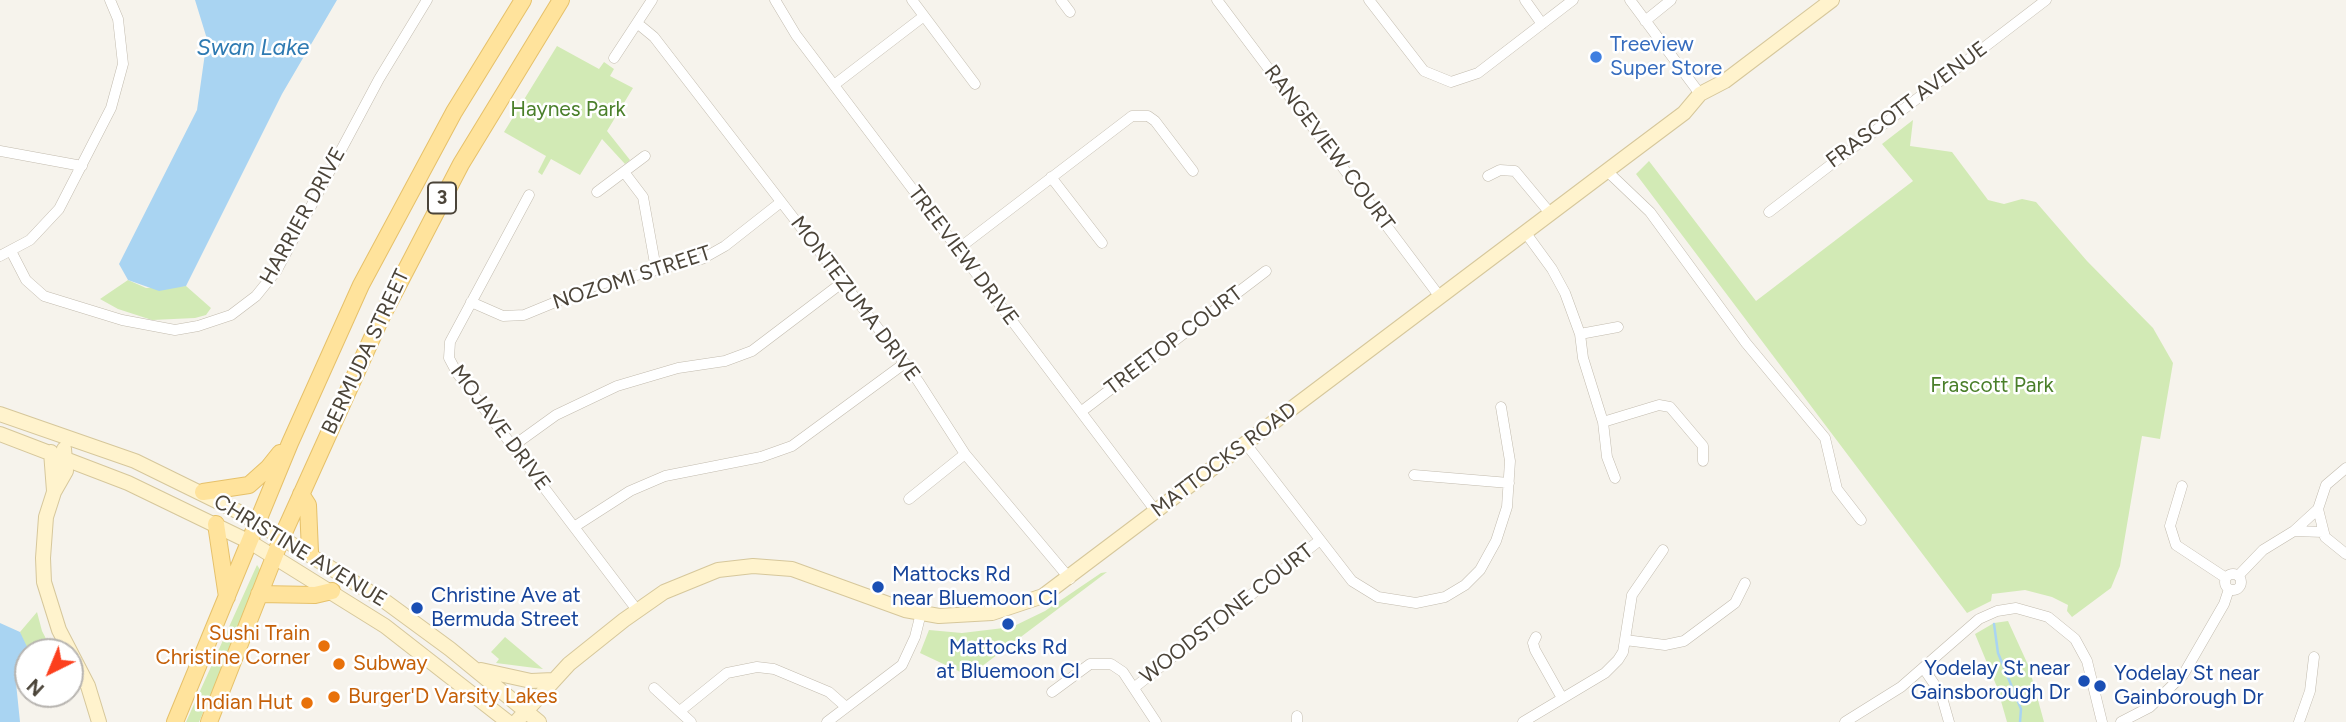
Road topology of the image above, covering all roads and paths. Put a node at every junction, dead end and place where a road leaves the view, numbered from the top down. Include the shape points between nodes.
1 (110, 0) edge
2 (427, 0) edge
3 (523, 0) edge
4 (561, 0) edge
5 (652, 0) edge
6 (775, 0) edge
7 (912, 0) edge
8 (1061, 0) edge
9 (1217, 0) edge
10 (1369, 0) edge
11 (1525, 0) edge
12 (1573, 0) edge
13 (1630, 0) edge
14 (1671, 0) edge
15 (1832, 0) edge
16 (2046, 0) edge
17 (1070, 12) dead end
18 (924, 16) junction
19 (1646, 21) junction
20 (637, 23) junction
21 (1542, 24) junction
22 (614, 58) dead end
23 (834, 85) junction
24 (975, 85) dead end
25 (1700, 94) junction
26 (0, 151) edge
27 (645, 156) dead end
28 (82, 166) junction
29 (1194, 171) dead end
30 (1607, 171) junction
31 (624, 172) junction
32 (1488, 176) dead end
33 (1051, 177) junction
34 (597, 192) dead end
35 (529, 195) dead end
36 (781, 202) junction
37 (1769, 212) dead end
38 (1550, 213) junction
39 (1525, 232) junction
40 (1101, 243) dead end
41 (958, 249) junction
42 (11, 251) junction
43 (0, 256) edge
44 (656, 269) junction
45 (1266, 271) dead end
46 (844, 282) junction
47 (1440, 296) junction
48 (471, 302) junction
49 (1619, 327) dead end
50 (1580, 334) junction
51 (905, 363) junction
52 (1501, 407) dead end
53 (1082, 411) junction
54 (0, 414) edge
55 (1603, 422) junction
56 (52, 431) junction
57 (0, 434) edge
58 (290, 443) junction
59 (1246, 444) junction
60 (513, 446) junction
61 (51, 452) junction
62 (965, 454) junction
63 (67, 458) junction
64 (1703, 461) dead end
65 (2346, 468) edge
66 (1414, 475) dead end
67 (1615, 478) dead end
68 (1509, 483) junction
69 (2182, 486) dead end
70 (54, 492) junction
71 (203, 492) junction
72 (301, 494) junction
73 (909, 499) dead end
74 (2318, 509) junction
75 (1156, 510) junction
76 (1861, 520) dead end
77 (258, 523) junction
78 (216, 524) junction
79 (574, 527) junction
80 (2294, 531) junction
81 (2323, 532) junction
82 (282, 537) junction
83 (1320, 540) junction
84 (250, 542) junction
85 (1663, 550) dead end
86 (310, 552) junction
87 (2346, 554) edge
88 (275, 556) junction
89 (2238, 576) junction
90 (2225, 578) junction
91 (1070, 579) junction
92 (1745, 583) dead end
93 (2229, 589) junction
94 (332, 591) junction
95 (260, 594) junction
96 (227, 597) junction
97 (637, 610) junction
98 (921, 613) junction
99 (1536, 637) dead end
100 (1625, 640) junction
101 (2314, 657) dead end
102 (476, 669) junction
103 (1924, 669) junction
104 (553, 680) junction
105 (1135, 687) junction
106 (654, 688) dead end
107 (1052, 692) dead end
108 (1562, 698) junction
109 (846, 707) junction
110 (526, 710) junction
111 (680, 711) junction
112 (491, 715) edge
113 (1528, 721) edge
114 (99, 722) edge
115 (175, 722) edge
116 (209, 722) edge
117 (508, 722) edge
118 (516, 722) edge
119 (539, 722) edge
120 (691, 722) edge
121 (827, 722) edge
122 (1156, 722) edge
123 (1845, 722) edge
124 (1950, 722) edge
125 (2102, 722) edge
126 (2121, 722) edge
127 (2299, 722) edge

1 - 28 street via 118,19 123,64 111,108
2 - 42 street, HARRIER DRIVE via 379,79 277,270 256,296 231,315 175,330 122,320 44,296 26,280
3 - 58 main road, BERMUDA STREET / 3 via 395,219 340,328
4 - 72 main road, BERMUDA STREET / 3 via 429,222
5 - 20 street
6 - 23 street, TREEVIEW DRIVE
7 - 18 street
8 - 17 street
9 - 47 street, RANGEVIEW COURT
10 - 21 street via 1424,71 1451,82 1478,73
11 - 21 street
12 - 21 street
13 - 19 street
14 - 19 street
15 - 25 street, MATTOCKS ROAD via 1725,81
16 - 37 street, FRASCOTT AVENUE
18 - 23 street
18 - 24 street
19 - 25 street
20 - 22 street
20 - 36 street, MONTEZUMA DRIVE via 654,37
23 - 41 street, TREEVIEW DRIVE
25 - 30 street, MATTOCKS ROAD via 1684,113
26 - 28 street
27 - 31 street
28 - 42 street via 51,220
29 - 33 street via 1155,121 1136,114
30 - 38 street, MATTOCKS ROAD
30 - 76 street via 1655,219 1746,343 1825,438 1836,488
31 - 34 street
31 - 44 street via 643,197
32 - 38 street via 1500,170 1515,171
33 - 40 street
33 - 41 street
35 - 48 street, MOJAVE DRIVE
36 - 44 street, NOZOMI STREET via 713,254
36 - 46 street, MONTEZUMA DRIVE
38 - 39 street, MATTOCKS ROAD
39 - 47 street, MATTOCKS ROAD
39 - 50 street via 1557,277
41 - 53 street, TREEVIEW DRIVE
42 - 43 street
44 - 48 street, NOZOMI STREET via 597,285 516,317 495,314
45 - 53 street, TREETOP COURT
46 - 51 street, MONTEZUMA DRIVE
46 - 60 street via 752,351 617,386 556,415
47 - 59 street, MATTOCKS ROAD
48 - 60 street, MOJAVE DRIVE via 450,342 449,358
49 - 50 street
50 - 55 street
51 - 62 street, MONTEZUMA DRIVE
51 - 79 street via 792,446 761,457 665,476 621,496
52 - 68 street
53 - 75 street, TREEVIEW DRIVE
54 - 56 street, CHRISTINE AVENUE
55 - 64 street via 1659,405 1670,407 1703,446
55 - 67 street
56 - 63 street
56 - 71 street, CHRISTINE AVENUE
57 - 61 street, CHRISTINE AVENUE
58 - 71 main road via 249,485
58 - 77 main road, BERMUDA STREET / 3
59 - 75 street, MATTOCKS ROAD
59 - 83 street
60 - 79 street, MOJAVE DRIVE
61 - 63 street, CHRISTINE AVENUE
61 - 70 street
62 - 73 street
62 - 91 street, MONTEZUMA DRIVE
63 - 70 street
63 - 78 street, CHRISTINE AVENUE
65 - 74 street via 2326,485
66 - 68 street
68 - 83 street via 1503,523 1486,560 1465,585 1435,600 1406,603 1369,593 1343,572
69 - 90 street via 2170,526 2176,545
70 - 114 street via 44,528 44,582 52,614 88,686
71 - 77 street, CHRISTINE AVENUE
72 - 82 main road, BERMUDA STREET / 3
72 - 86 main road via 308,505
74 - 80 street
74 - 81 street
75 - 91 street, MATTOCKS ROAD
77 - 82 street, CHRISTINE AVENUE
77 - 84 main road, BERMUDA STREET / 3
78 - 84 street, CHRISTINE AVENUE
78 - 96 main road
79 - 97 street, MOJAVE DRIVE
80 - 81 street
80 - 89 street via 2263,550
81 - 87 street
82 - 86 street, CHRISTINE AVENUE
82 - 88 main road, BERMUDA STREET / 3
83 - 105 street, WOODSTONE COURT
84 - 88 street, CHRISTINE AVENUE
84 - 96 main road, BERMUDA STREET / 3
85 - 100 street via 1636,586
86 - 102 street, CHRISTINE AVENUE
88 - 94 street, CHRISTINE AVENUE
88 - 95 main road, BERMUDA STREET / 3
89 - 90 street
89 - 93 street via 2239,588
90 - 93 street
91 - 98 street, MATTOCKS ROAD via 1027,603 992,613 956,617
92 - 100 street via 1735,603 1684,640 1665,645
93 - 126 street via 2183,675 2150,707
94 - 95 main road
94 - 112 street, CHRISTINE AVENUE via 411,645
95 - 116 main road, BERMUDA STREET / 3
96 - 115 main road, BERMUDA STREET / 3
97 - 98 street, MATTOCKS ROAD via 683,582 718,570 754,566 811,573
97 - 104 street, MATTOCKS ROAD
98 - 109 street via 902,665
99 - 108 street via 1535,650
100 - 108 street via 1612,667
101 - 127 street via 2310,691
102 - 104 street via 531,681
102 - 110 street, CHRISTINE AVENUE
103 - 123 street
103 - 124 street via 1941,694
103 - 125 street via 1982,617 2010,609 2038,612 2064,627 2079,645
104 - 110 street
105 - 107 street via 1118,667 1095,662
105 - 122 street
106 - 111 street
108 - 113 street
109 - 111 street via 829,692 774,669 757,667 727,673
109 - 121 street
110 - 118 street
110 - 119 street, CHRISTINE AVENUE
111 - 120 street
112 - 117 street, CHRISTINE AVENUE

